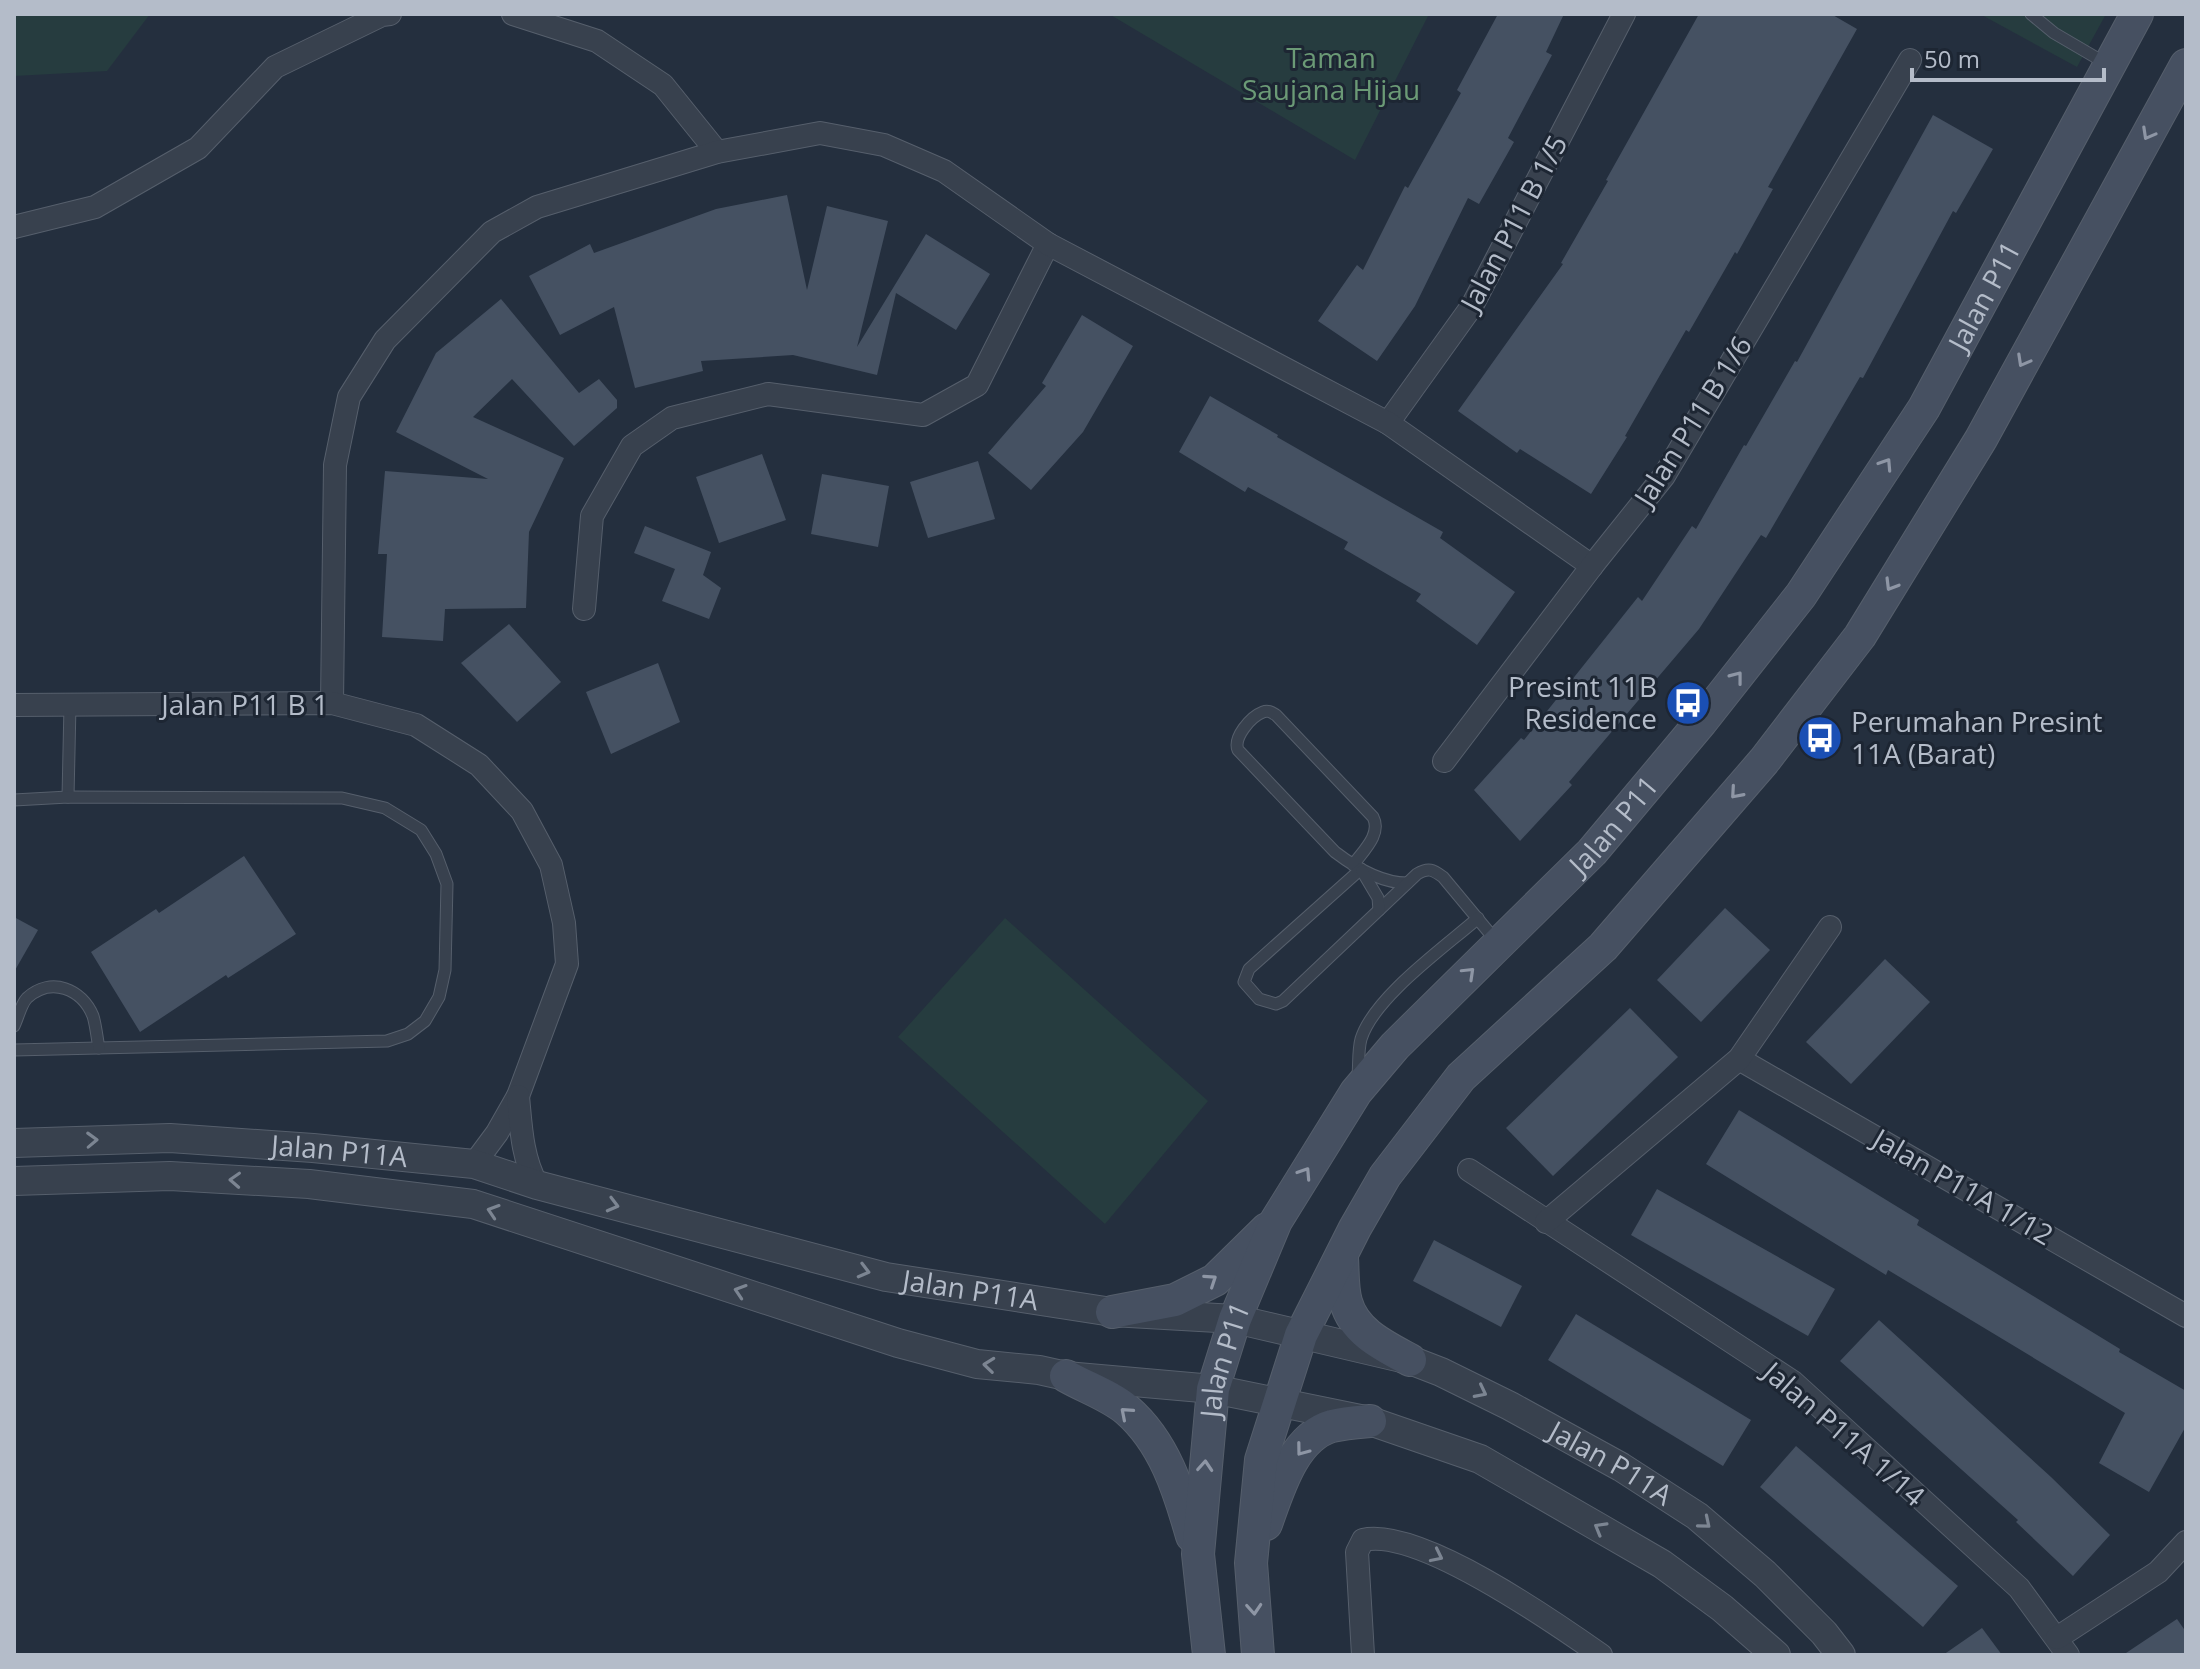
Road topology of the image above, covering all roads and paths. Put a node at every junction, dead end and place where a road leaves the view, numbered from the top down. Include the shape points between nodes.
1 (390, 14) edge
2 (513, 14) edge
3 (1624, 14) edge
4 (2031, 14) edge
5 (2137, 14) edge
6 (1910, 60) dead end
7 (2108, 64) junction
8 (2186, 65) edge
9 (717, 152) junction
10 (14, 227) edge
11 (1048, 244) junction
12 (1388, 423) junction
13 (1592, 566) junction
14 (584, 609) dead end
15 (332, 703) junction
16 (14, 705) edge
17 (70, 705) junction
18 (1444, 761) dead end
19 (68, 797) junction
20 (14, 800) edge
21 (1357, 867) junction
22 (1407, 883) junction
23 (1379, 910) junction
24 (1478, 918) junction
25 (1830, 927) dead end
26 (1499, 944) junction
27 (14, 1026) edge
28 (99, 1048) junction
29 (14, 1050) edge
30 (1739, 1059) junction
31 (1356, 1092) junction
32 (518, 1096) junction
33 (14, 1143) edge
34 (474, 1164) junction
35 (1469, 1170) dead end
36 (14, 1181) edge
37 (537, 1185) junction
38 (1276, 1221) junction
39 (1546, 1222) junction
40 (1342, 1258) junction
41 (1112, 1312) junction
42 (2186, 1316) edge
43 (1235, 1319) junction
44 (1301, 1335) junction
45 (1410, 1360) junction
46 (1066, 1376) junction
47 (1213, 1389) junction
48 (1280, 1401) junction
49 (1370, 1421) junction
50 (2186, 1542) edge
51 (1198, 1554) junction
52 (1251, 1563) junction
53 (2062, 1647) edge
54 (1209, 1655) edge
55 (1258, 1655) edge
56 (1363, 1655) edge
57 (1601, 1655) edge
58 (1776, 1655) edge
59 (1841, 1655) edge

1 - 10 street via 275,67 198,148 95,207
2 - 9 street via 597,41 663,85
3 - 12 street, Jalan P11 B 1/5 via 1472,306
4 - 7 lane
5 - 7 main road, Jalan P11
6 - 13 street, Jalan P11 B 1/6 via 1664,476
26 -> 7 main road, Jalan P11 via 1592,852 1801,595 1924,408
8 -> 40 main road via 1981,439 1860,636 1764,761 1603,947 1461,1077 1385,1176
9 - 11 street via 820,133 884,145 944,171
9 - 15 street via 537,207 492,232 385,340 349,397 335,465
11 - 12 street
11 - 14 street via 977,385 923,415 768,394 672,418 632,446 592,516
12 - 13 street
13 - 18 street, Jalan P11 B 1/6
15 - 17 street, Jalan P11 B 1
15 - 32 street, Jalan P11 B 1 via 416,725 479,765 522,811 551,865 567,964
16 - 17 street, Jalan P11 B 1
17 - 19 lane
19 - 20 lane
19 - 28 lane via 342,798 385,808 421,830 447,884 445,970 439,997 425,1021 408,1034 387,1041
21 - 21 lane via 1335,852 1238,750 1237,736 1262,712 1276,715 1373,817 1376,832
21 - 22 lane via 1381,879
21 - 23 lane via 1378,898
21 - 23 lane via 1249,969 1244,982 1259,999 1283,1001
22 - 23 lane
22 - 24 lane via 1426,869 1433,870
24 - 26 lane
24 - 31 lane via 1375,1013 1361,1039
25 - 30 street
31 -> 26 main road, Jalan P11
27 - 28 lane via 25,999 42,988 61,986 78,993 93,1016
28 - 29 lane
30 - 39 street
30 - 42 street, Jalan P11A 1/12
38 -> 31 main road, Jalan P11
32 - 34 street, Jalan P11 B 1
32 - 37 street, Jalan P11 B 1 via 522,1141
33 -> 34 street, Jalan P11A via 170,1138
34 - 37 street, Jalan P11A
35 - 39 street, Jalan P11A 1/14
46 -> 36 street, Jalan P11A via 977,1364 898,1343 473,1204 309,1184 170,1176
37 -> 41 street, Jalan P11A via 886,1277
41 -> 38 main road via 1175,1300 1215,1280
38 - 43 main road, Jalan P11
39 - 53 street, Jalan P11A 1/14 via 1793,1382 2019,1588
40 - 44 main road
40 - 45 main road via 1346,1302 1357,1326
41 - 43 street, Jalan P11A
43 - 44 street, Jalan P11A
43 - 47 main road, Jalan P11
44 - 45 street, Jalan P11A
44 - 48 main road
45 -> 59 street, Jalan P11A via 1510,1406 1697,1516 1765,1574
46 - 47 street, Jalan P11A
51 -> 46 main road via 1159,1449 1126,1409
47 - 48 street, Jalan P11A
51 -> 47 main road, Jalan P11
48 - 49 street, Jalan P11A
48 - 52 main road via 1261,1460
49 -> 52 main road via 1329,1426 1305,1443 1282,1481
58 -> 49 street, Jalan P11A via 1662,1564 1585,1519 1480,1459
50 - 53 street via 2158,1572
51 - 54 main road, Jalan P11
52 -> 55 main road
56 -> 57 street via 1357,1552 1363,1540 1378,1537 1437,1555 1546,1616

